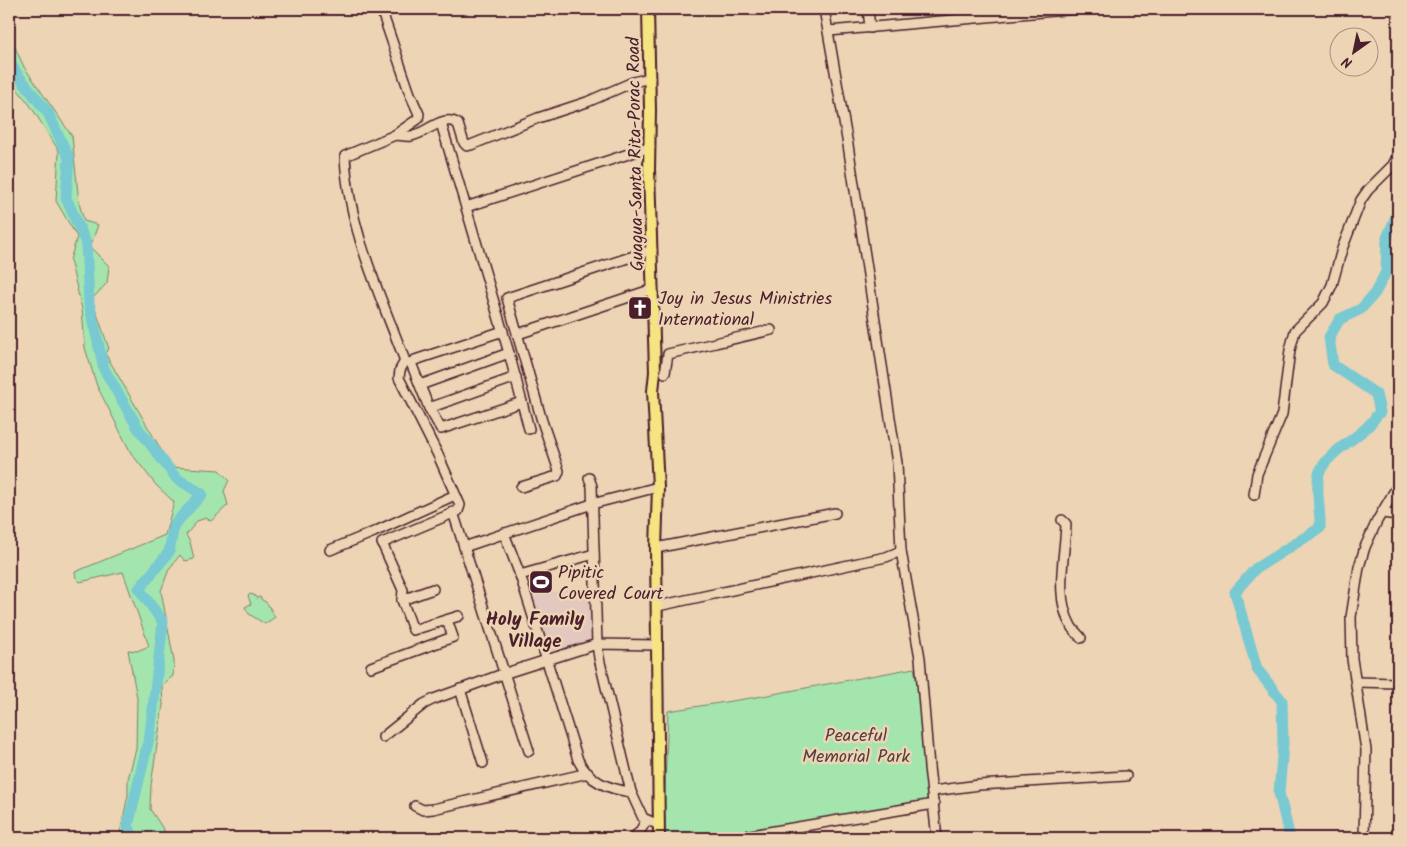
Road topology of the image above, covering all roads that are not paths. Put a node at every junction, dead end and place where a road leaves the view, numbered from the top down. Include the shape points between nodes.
1 (381, 9) edge
2 (648, 9) edge
3 (824, 9) edge
4 (868, 9) edge
5 (1076, 9) edge
6 (870, 28) junction
7 (829, 31) junction
8 (650, 78) junction
9 (440, 122) junction
10 (413, 123) junction
11 (421, 132) junction
12 (395, 135) junction
13 (650, 147) junction
14 (1398, 155) edge
15 (466, 208) junction
16 (652, 250) junction
17 (653, 289) junction
18 (771, 330) dead end
19 (503, 331) junction
20 (518, 334) junction
21 (509, 354) junction
22 (665, 373) dead end
23 (516, 377) junction
24 (420, 385) junction
25 (522, 402) junction
26 (429, 408) junction
27 (529, 429) dead end
28 (589, 478) dead end
29 (1398, 486) edge
30 (521, 487) dead end
31 (658, 487) junction
32 (455, 495) junction
33 (1254, 495) dead end
34 (592, 504) junction
35 (453, 512) junction
36 (836, 513) dead end
37 (1382, 513) junction
38 (1398, 515) edge
39 (1062, 520) dead end
40 (504, 533) junction
41 (464, 546) junction
42 (656, 548) junction
43 (330, 550) dead end
44 (901, 550) junction
45 (594, 554) junction
46 (520, 575) junction
47 (433, 589) dead end
48 (402, 600) junction
49 (658, 606) junction
50 (459, 616) dead end
51 (448, 620) junction
52 (1081, 638) dead end
53 (597, 644) junction
54 (657, 645) junction
55 (547, 660) junction
56 (371, 667) dead end
57 (503, 674) junction
58 (1356, 682) junction
59 (1398, 682) edge
60 (460, 689) junction
61 (383, 737) dead end
62 (528, 751) dead end
63 (483, 763) dead end
64 (588, 773) junction
65 (1126, 776) dead end
66 (932, 791) junction
67 (632, 792) junction
68 (934, 804) junction
69 (415, 806) dead end
70 (646, 821) junction
71 (659, 826) junction
72 (632, 838) edge
73 (659, 838) edge
74 (733, 838) edge
75 (937, 838) edge
76 (1364, 838) edge

1 - 10 street via 419,114
2 - 8 main road, Guagua-Santa Rita-Porac Road
3 - 7 street
4 - 6 street
5 - 6 street
6 - 7 street
7 - 44 street via 897,463
8 - 9 street via 467,146 458,124
8 - 13 main road, Guagua-Santa Rita-Porac Road
9 - 11 street
9 - 15 street
10 - 11 street
10 - 12 street
11 - 12 street via 411,136
12 - 32 street via 345,156 346,180 373,282 405,361 399,378
13 - 15 street
13 - 16 main road, Guagua-Santa Rita-Porac Road
14 - 33 street via 1361,200 1323,303 1295,331 1282,414 1257,474
15 - 19 street
16 - 17 main road, Guagua-Santa Rita-Porac Road
16 - 20 street via 507,298
17 - 20 street
17 - 31 main road, Guagua-Santa Rita-Porac Road via 653,391
18 - 22 street via 668,354
19 - 21 street
19 - 24 street via 412,361 410,363
20 - 30 street via 559,474
21 - 23 street
21 - 24 street
23 - 25 street
23 - 26 street
24 - 26 street
25 - 26 street via 444,429 439,427
25 - 27 street
28 - 34 street
29 - 37 street
31 - 34 street
31 - 42 main road, Guagua-Santa Rita-Porac Road
32 - 35 street via 460,505
32 - 43 street
34 - 40 street
34 - 45 street
35 - 41 street
35 - 48 street via 382,543 403,590
36 - 42 street
37 - 38 street
37 - 58 street via 1365,547 1354,591 1351,618
39 - 52 street via 1066,524 1062,564 1064,605 1070,625
40 - 41 street
40 - 46 street
41 - 57 street
42 - 49 main road, Guagua-Santa Rita-Porac Road
44 - 49 street via 886,557
44 - 66 street via 920,658
45 - 46 street
45 - 53 street
46 - 55 street
47 - 48 street
48 - 51 street via 414,630
49 - 54 main road, Guagua-Santa Rita-Porac Road
50 - 51 street
51 - 56 street via 453,637
53 - 54 street
53 - 55 street
53 - 67 street
54 - 71 main road, Guagua-Santa Rita-Porac Road
55 - 57 street
55 - 64 street via 575,752
57 - 60 street
57 - 62 street
58 - 59 street
58 - 76 street via 1366,750
60 - 61 street via 424,704
60 - 63 street
64 - 67 street via 606,787
64 - 69 street via 433,809 422,810
65 - 66 street
66 - 68 street
67 - 70 street
68 - 74 street
68 - 75 street
70 - 71 street
70 - 72 street via 640,833
71 - 73 main road, Guagua-Santa Rita-Porac Road

